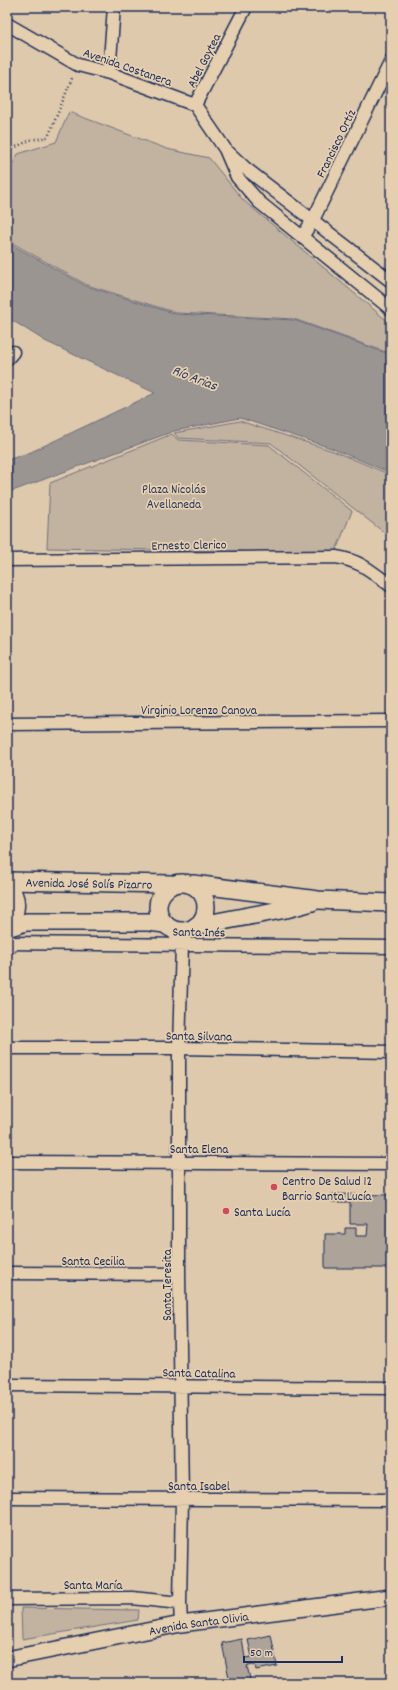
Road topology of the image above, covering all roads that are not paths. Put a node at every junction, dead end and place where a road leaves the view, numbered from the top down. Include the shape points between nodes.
1 (114, 7) edge
2 (246, 7) edge
3 (7, 24) edge
4 (391, 61) edge
5 (109, 73) junction
6 (195, 105) junction
7 (225, 150) junction
8 (312, 220) junction
9 (302, 237) junction
10 (391, 281) edge
11 (391, 310) edge
12 (7, 560) edge
13 (391, 586) edge
14 (391, 721) edge
15 (7, 724) edge
16 (7, 881) edge
17 (171, 884) junction
18 (193, 884) junction
19 (7, 885) edge
20 (318, 900) junction
21 (391, 903) edge
22 (168, 926) junction
23 (188, 934) junction
24 (8, 936) edge
25 (391, 947) edge
26 (7, 1048) edge
27 (179, 1048) junction
28 (391, 1052) edge
29 (7, 1162) edge
30 (180, 1162) junction
31 (391, 1164) edge
32 (7, 1273) edge
33 (180, 1274) junction
34 (7, 1385) edge
35 (180, 1386) junction
36 (391, 1388) edge
37 (7, 1498) edge
38 (182, 1499) junction
39 (391, 1500) edge
40 (391, 1597) edge
41 (7, 1599) edge
42 (180, 1603) junction
43 (181, 1624) junction
44 (7, 1659) edge

1 - 5 street
2 - 6 street, Abel Goytea
3 - 5 street, Avenida Costanera via 78,65
4 - 8 street, Francisco Ortíz
5 - 6 street, Avenida Costanera
6 - 7 street
7 - 8 street
7 - 9 street via 237,177 259,202
8 - 9 street, Francisco Ortíz
8 - 10 street
9 - 11 street
12 - 13 street, Ernesto Clerico via 336,557 351,559
14 - 15 street, Virginio Lorenzo Canova
16 - 17 main road, Avenida José Solís Pizarro
17 - 18 main road, Avenida José Solís Pizarro
17 - 22 main road, Avenida José Solís Pizarro via 160,895 157,903 160,918
18 - 20 main road, Avenida José Solís Pizarro
18 - 23 main road via 200,889 206,904 204,917
19 - 24 main road, Avenida José Solís Pizarro via 16,901 16,910
20 - 21 main road, Avenida José Solís Pizarro
20 - 23 main road, Avenida José Solís Pizarro
22 - 23 main road, Avenida José Solís Pizarro
22 - 24 main road, Avenida José Solís Pizarro via 149,922 26,922
23 - 24 street, Santa Inés
23 - 25 street, Santa Inés
23 - 27 street, Santa Teresita
26 - 27 street, Santa Silvana
27 - 28 street, Santa Silvana
27 - 30 street, Santa Teresita
29 - 30 street, Santa Elena
30 - 31 street, Santa Elena
30 - 33 street, Santa Teresita
32 - 33 street, Santa Cecilia
33 - 35 street, Santa Teresita
34 - 35 street, Santa Catalina
35 - 36 street, Santa Catalina
35 - 38 street, Santa Teresita
37 - 38 street, Santa Isabel
38 - 39 street, Santa Isabel
38 - 42 street, Santa Teresita
40 - 43 street, Avenida Santa Olivia
41 - 42 street, Santa María via 132,1598
42 - 43 street, Santa Teresita
43 - 44 street, Avenida Santa Olivia

